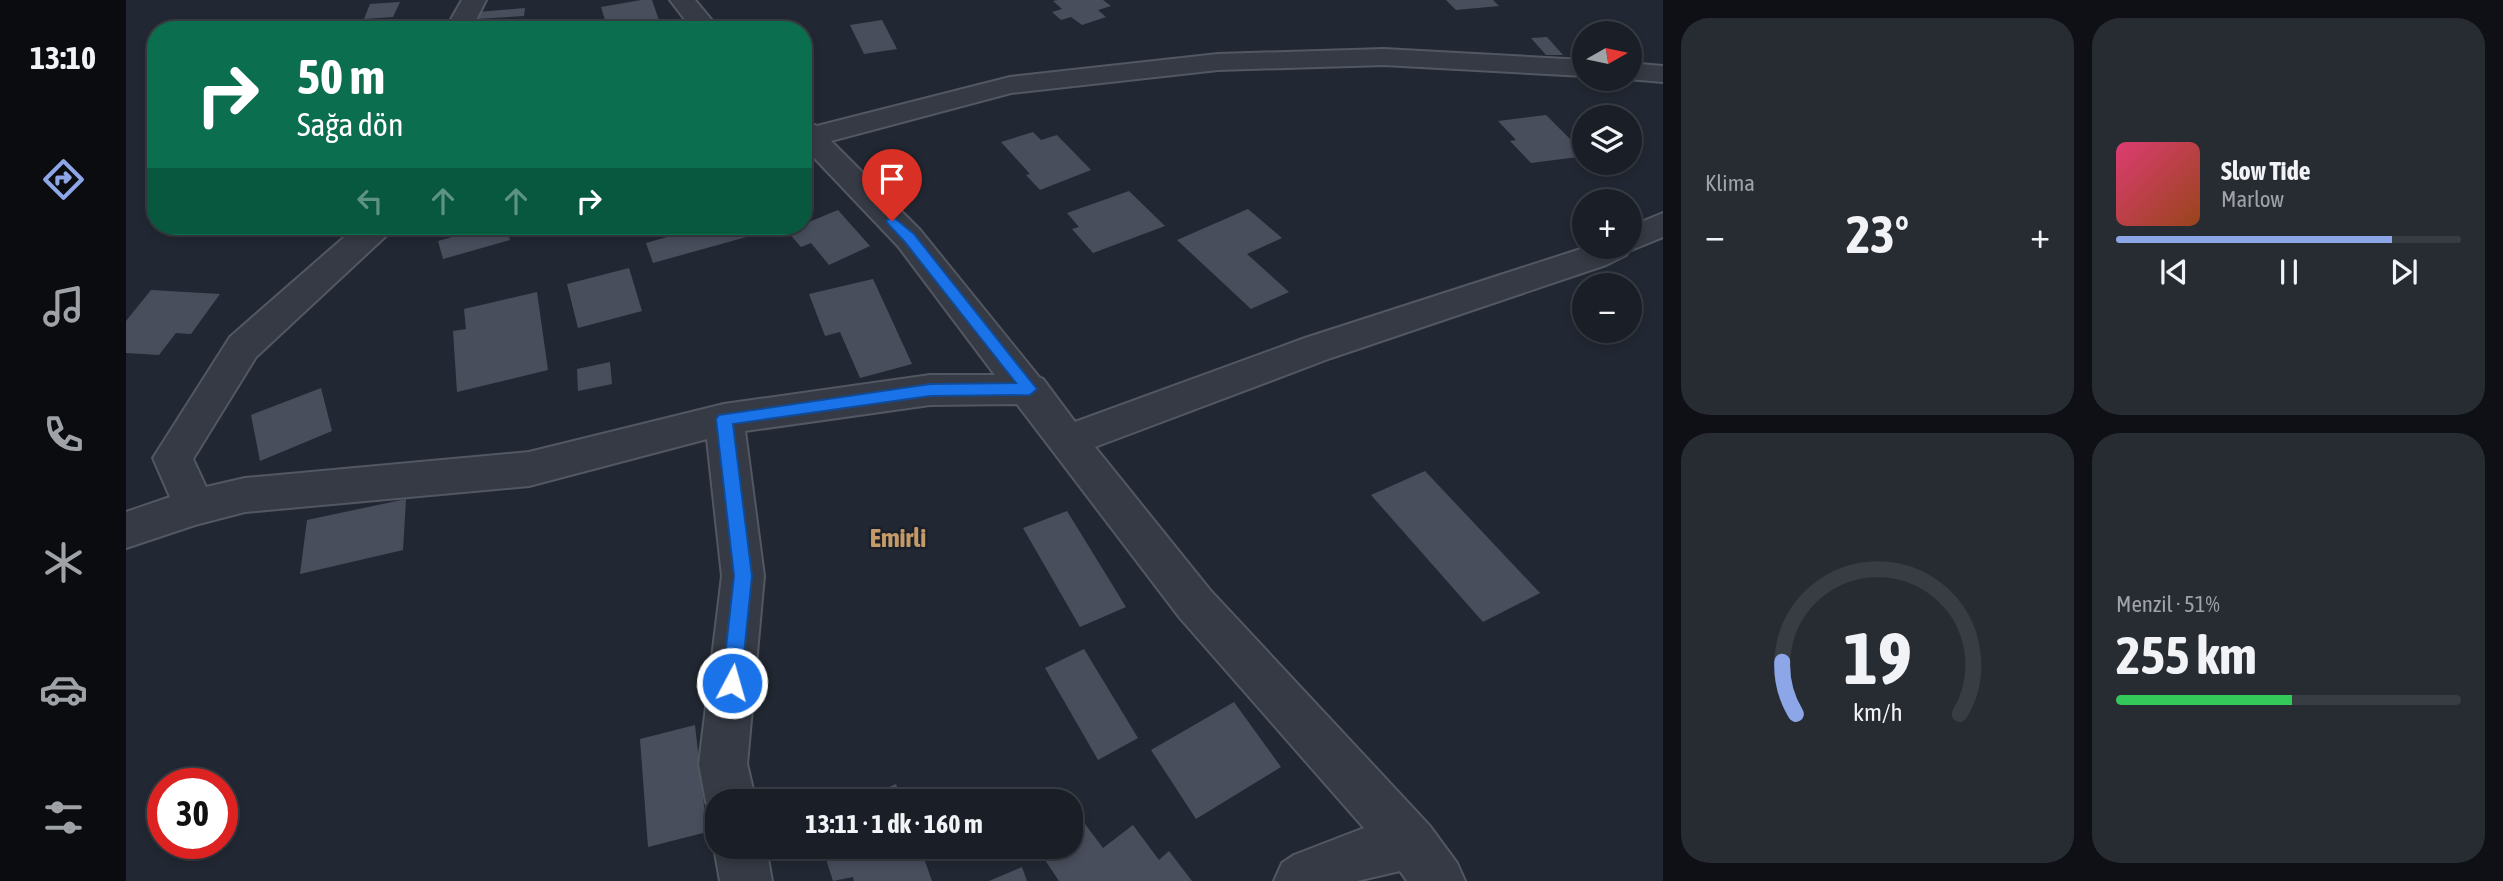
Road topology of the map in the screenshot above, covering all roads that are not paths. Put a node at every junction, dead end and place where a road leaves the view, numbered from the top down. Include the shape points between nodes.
1 (474, 0) edge
2 (682, 0) edge
3 (463, 21) edge
4 (700, 21) edge
5 (1572, 67) edge
6 (1642, 72) edge
7 (1663, 74) edge
8 (812, 132) edge
9 (812, 138) edge
10 (1663, 224) edge
11 (1642, 234) edge
12 (367, 235) edge
13 (1588, 259) edge
14 (1030, 389) junction
15 (724, 419) junction
16 (1069, 440) junction
17 (195, 507) junction
18 (126, 530) edge
19 (728, 789) edge
20 (742, 859) edge
21 (1425, 862) edge
22 (746, 881) edge
23 (1300, 881) edge

1 - 3 street
2 - 4 street
5 - 8 street via 1384,57 1218,62 1010,85
6 - 7 street
9 - 14 street via 909,238
10 - 11 street
12 - 17 street via 243,347 173,458
13 - 16 street via 1318,348
14 - 15 street via 930,390
14 - 16 street
15 - 17 street via 529,469 245,495
15 - 19 street via 743,576 723,764
16 - 21 street via 1195,604
17 - 18 street
20 - 22 street
21 - 23 street via 1376,849

